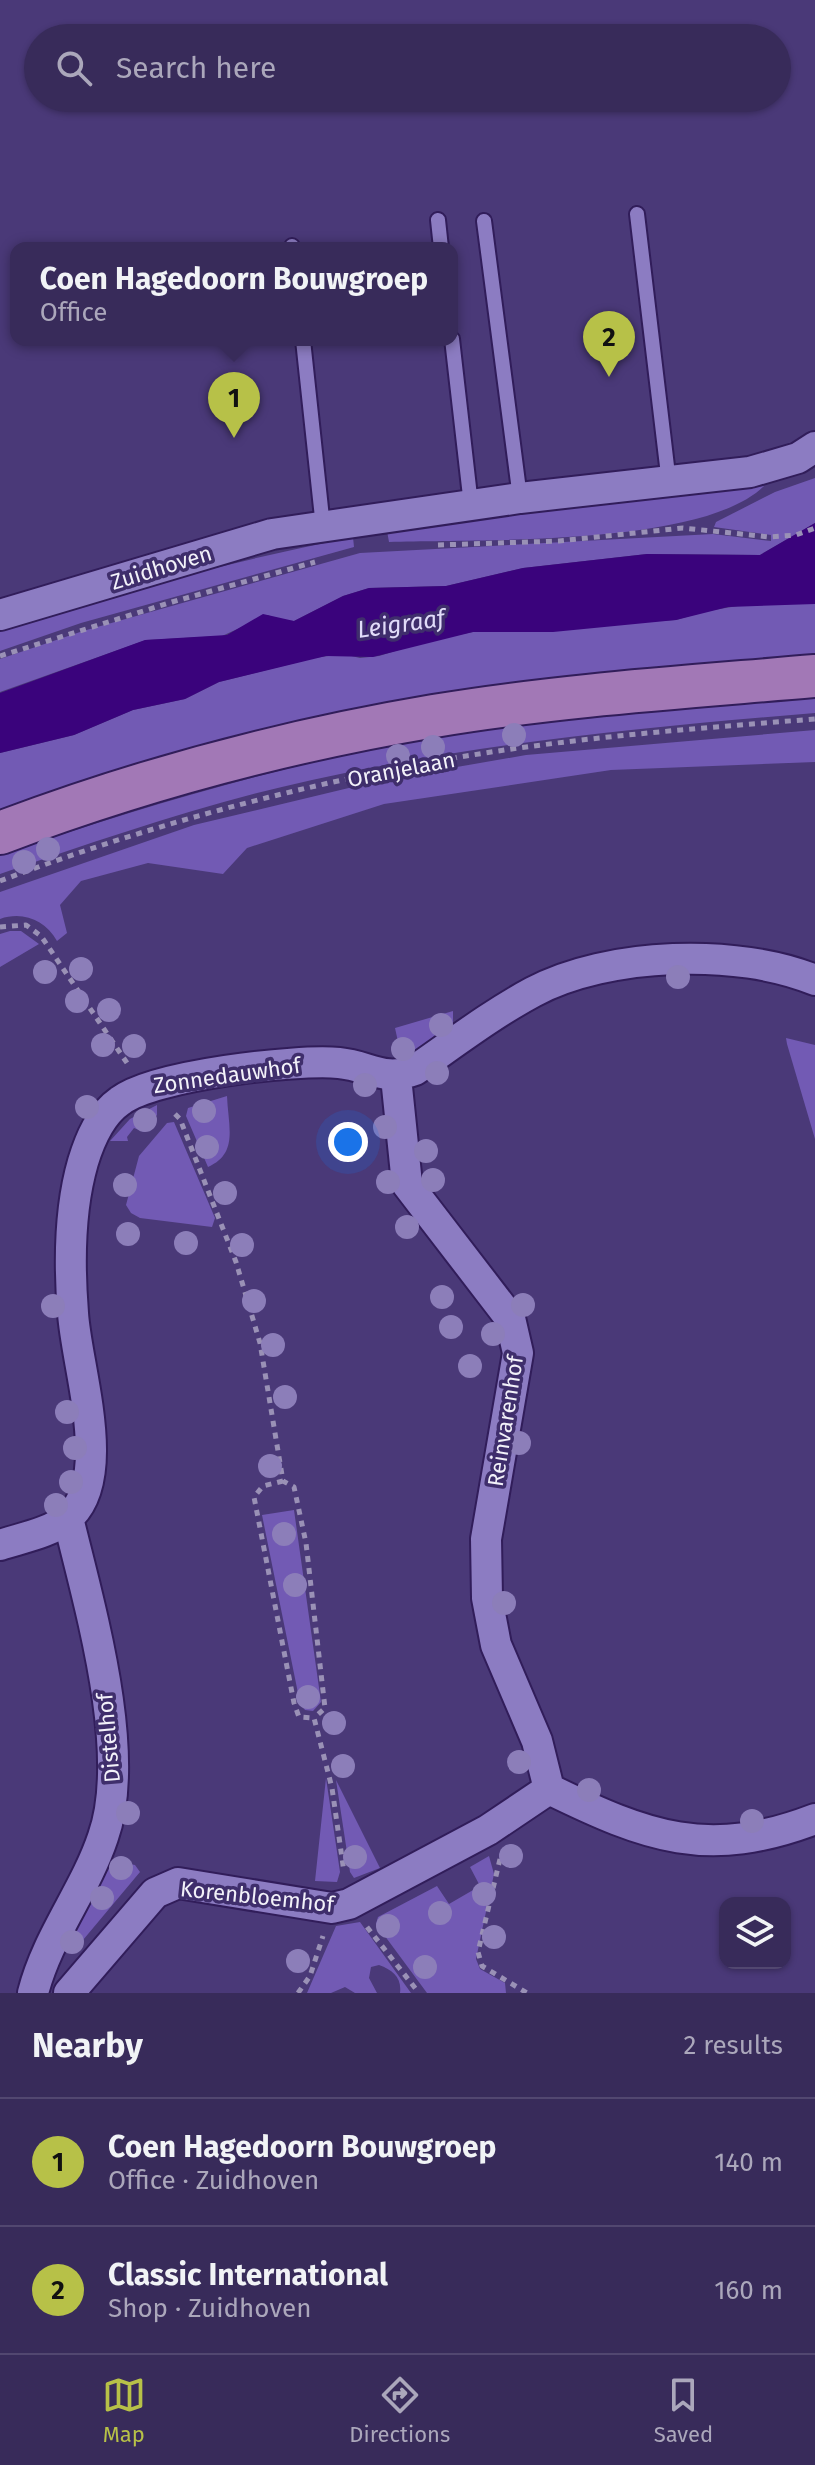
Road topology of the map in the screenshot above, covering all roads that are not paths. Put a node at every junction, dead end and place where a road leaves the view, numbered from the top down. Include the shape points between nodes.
1 (637, 214) dead end
2 (438, 220) dead end
3 (484, 221) dead end
4 (440, 242) edge
5 (304, 346) edge
6 (453, 346) edge
7 (815, 447) edge
8 (669, 483) junction
9 (520, 498) junction
10 (471, 505) junction
11 (323, 527) junction
12 (0, 615) edge
13 (815, 676) edge
14 (0, 833) edge
15 (815, 980) edge
16 (396, 1077) junction
17 (68, 1518) junction
18 (0, 1545) edge
19 (549, 1789) junction
20 (815, 1819) edge
21 (33, 1993) edge
22 (69, 1993) edge

1 - 8 lane
2 - 4 lane
3 - 9 lane
5 - 11 lane
6 - 10 lane
7 - 8 street, Zuidhoven via 798,458 750,472
8 - 9 street, Zuidhoven
9 - 10 street, Zuidhoven
10 - 11 street, Zuidhoven
11 - 12 street, Zuidhoven via 272,534
13 - 14 street, Oranjelaan via 554,699 377,727 197,769
15 - 16 street via 771,965 730,961 646,962 579,974 535,991 415,1070
16 - 17 street, Zonnedauwhof via 341,1063 293,1062 142,1087 118,1102 96,1129 75,1190 71,1249 91,1472
16 - 19 street, Reinvarenhof via 407,1184 510,1318 516,1337 514,1384 484,1562 496,1645 537,1741
17 - 18 street
17 - 21 street, Distelhof via 108,1701 114,1784 103,1840
19 - 20 street via 607,1817 679,1840 759,1836
19 - 22 street, Korenbloemhof via 488,1830 341,1906 178,1883 155,1893

